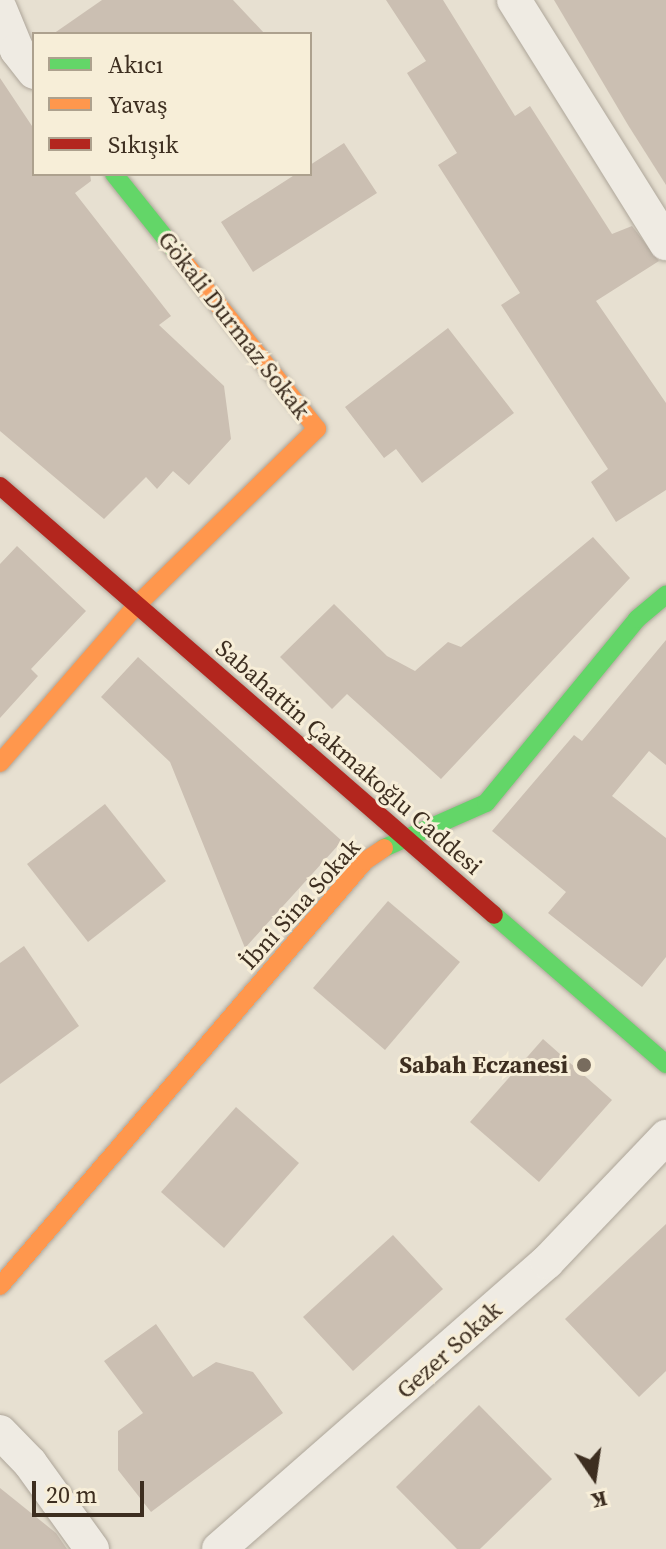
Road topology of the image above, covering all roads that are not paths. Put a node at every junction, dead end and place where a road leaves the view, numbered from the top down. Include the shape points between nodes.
1 (514, 0) edge
2 (0, 9) edge
3 (32, 69) edge
4 (116, 176) edge
5 (666, 243) edge
6 (0, 486) edge
7 (666, 595) edge
8 (137, 605) junction
9 (0, 763) edge
10 (403, 835) junction
11 (666, 1064) edge
12 (666, 1137) edge
13 (0, 1286) edge
14 (0, 1432) edge
15 (92, 1549) edge
16 (219, 1549) edge

1 - 5 street
2 - 3 street via 17,50
4 - 8 street, Gökali Durmaz Sokak via 317,429
6 - 8 street, Sabahattin Çakmakoğlu Caddesi
7 - 10 street, İbni Sina Sokak via 637,619 486,803
8 - 9 street
8 - 10 street, Sabahattin Çakmakoğlu Caddesi
10 - 11 street, Sabahattin Çakmakoğlu Caddesi
10 - 13 street, İbni Sina Sokak via 365,861
12 - 16 street, Gezer Sokak via 547,1262
14 - 15 street

